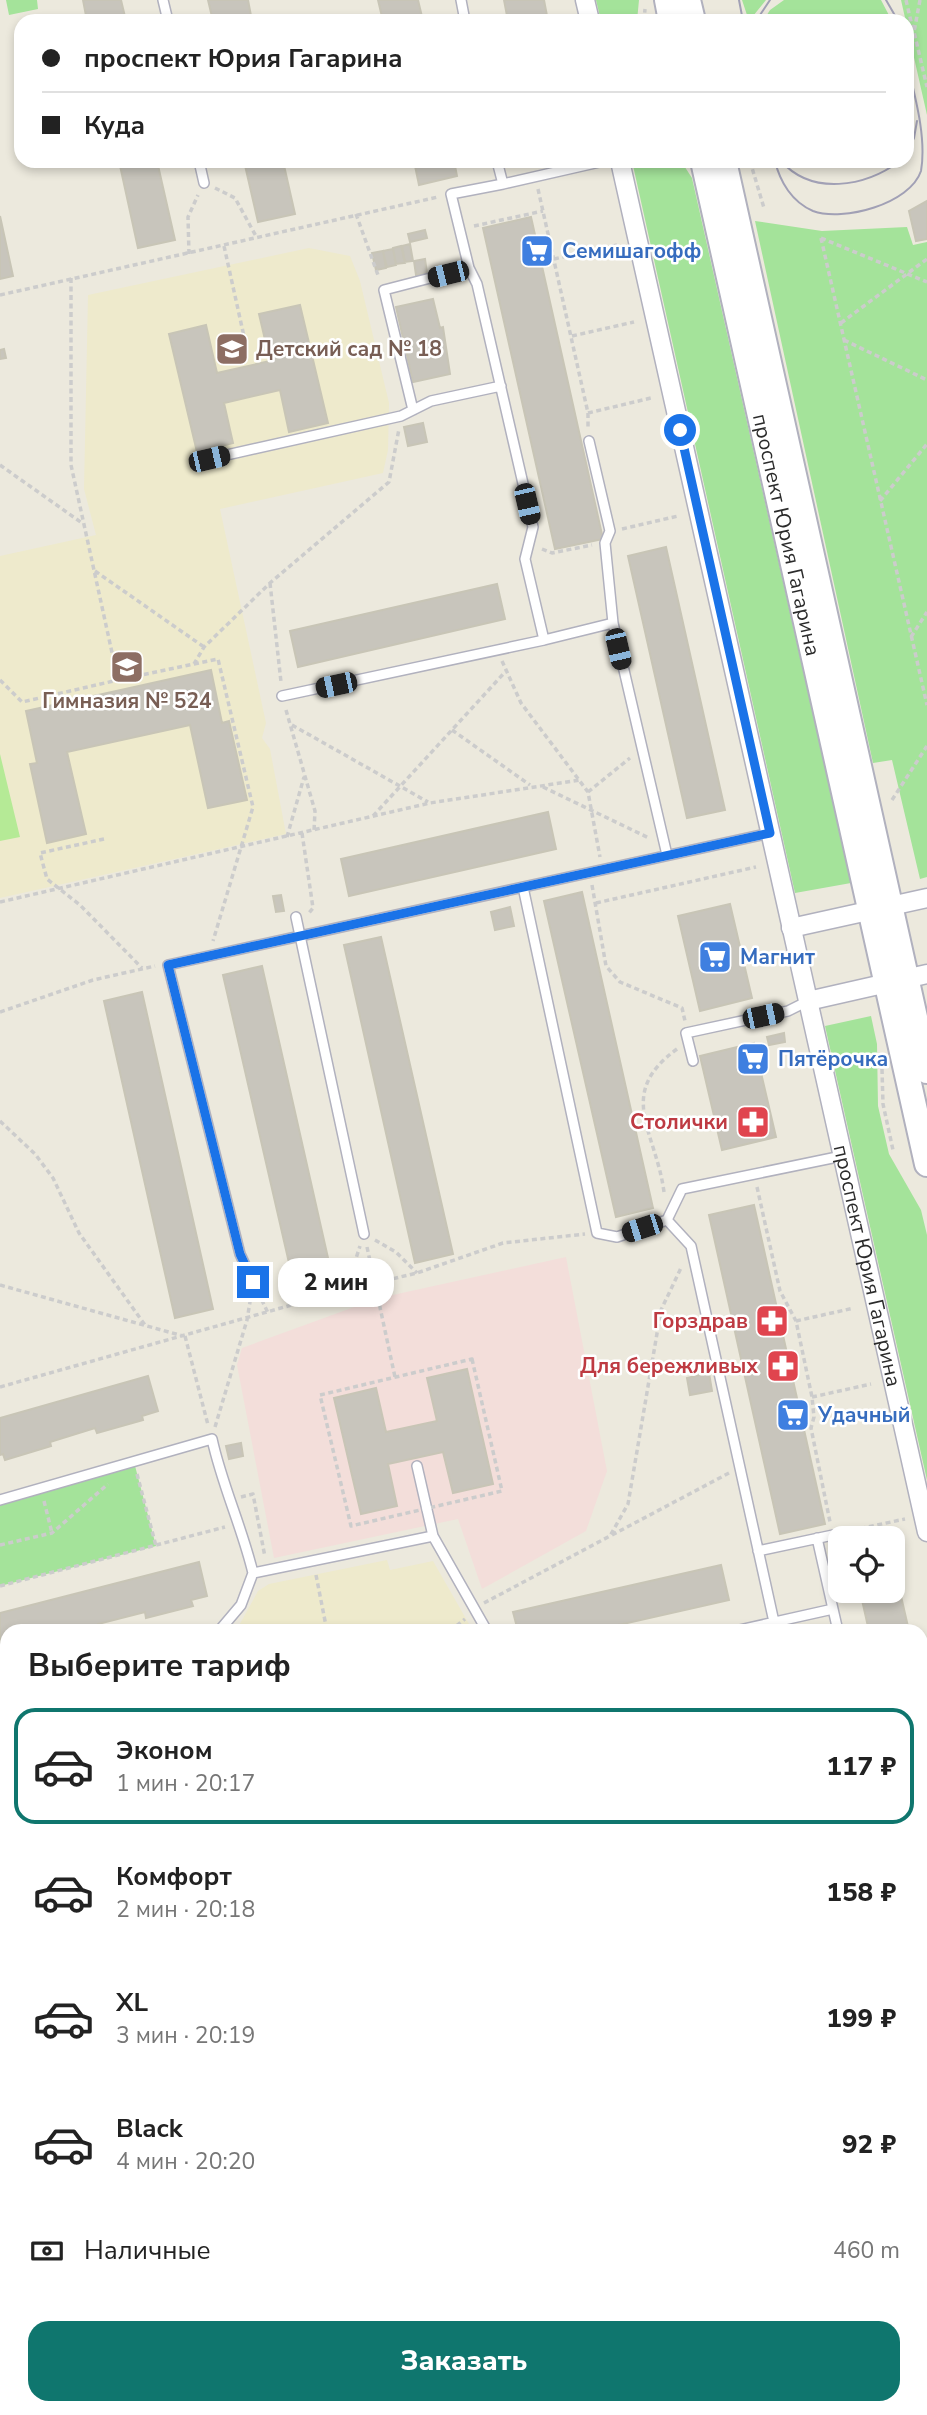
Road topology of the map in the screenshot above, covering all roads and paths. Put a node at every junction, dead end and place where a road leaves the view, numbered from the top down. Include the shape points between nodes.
1 (920, 0) edge
2 (914, 32) joint
3 (927, 86) edge
4 (201, 168) edge
5 (499, 168) edge
6 (574, 168) edge
7 (622, 168) edge
8 (705, 168) edge
9 (725, 168) edge
10 (752, 168) edge
11 (536, 177) junction
12 (204, 183) junction
13 (503, 184) junction
14 (451, 194) junction
15 (764, 208) dead end
16 (543, 211) junction
17 (356, 214) junction
18 (460, 229) junction
19 (257, 238) junction
20 (617, 245) dead end
21 (224, 246) junction
22 (189, 254) junction
23 (554, 259) junction
24 (927, 259) edge
25 (469, 268) junction
26 (906, 274) junction
27 (71, 278) junction
28 (927, 282) edge
29 (384, 290) junction
30 (0, 295) edge
31 (634, 322) dead end
32 (841, 323) junction
33 (572, 337) junction
34 (844, 340) junction
35 (245, 341) dead end
36 (927, 380) edge
37 (501, 386) junction
38 (651, 398) dead end
39 (413, 410) junction
40 (588, 413) junction
41 (401, 416) junction
42 (589, 441) joint
43 (927, 444) edge
44 (209, 459) dead end
45 (0, 465) edge
46 (880, 501) junction
47 (678, 516) dead end
48 (83, 525) junction
49 (610, 531) junction
50 (605, 543) junction
51 (529, 544) junction
52 (93, 570) junction
53 (270, 583) junction
54 (927, 612) edge
55 (613, 624) junction
56 (910, 637) junction
57 (544, 639) junction
58 (204, 647) junction
59 (497, 651) junction
60 (194, 664) junction
61 (506, 671) junction
62 (0, 680) edge
63 (118, 680) junction
64 (282, 696) junction
65 (927, 705) edge
66 (291, 725) junction
67 (452, 730) junction
68 (927, 746) edge
69 (641, 749) junction
70 (305, 775) junction
71 (580, 780) junction
72 (400, 786) junction
73 (532, 786) junction
74 (541, 786) junction
75 (588, 792) junction
76 (892, 800) dead end
77 (430, 803) junction
78 (591, 811) junction
79 (372, 817) junction
80 (314, 831) junction
81 (302, 833) junction
82 (770, 833) junction
83 (287, 837) junction
84 (104, 839) dead end
85 (665, 845) junction
86 (239, 849) junction
87 (667, 855) junction
88 (756, 867) dead end
89 (602, 870) junction
90 (589, 872) junction
91 (523, 887) junction
92 (60, 888) junction
93 (927, 898) edge
94 (0, 902) edge
95 (596, 903) junction
96 (881, 908) junction
97 (297, 921) joint
98 (791, 928) junction
99 (300, 936) junction
100 (209, 956) junction
101 (168, 965) junction
102 (142, 968) junction
103 (907, 979) edge
104 (808, 1001) junction
105 (0, 1012) edge
106 (688, 1037) junction
107 (693, 1061) dead end
108 (882, 1067) dead end
109 (927, 1071) edge
110 (0, 1121) edge
111 (893, 1150) dead end
112 (842, 1156) junction
113 (927, 1164) edge
114 (754, 1175) junction
115 (667, 1220) junction
116 (597, 1233) junction
117 (364, 1234) junction
118 (691, 1246) junction
119 (417, 1273) junction
120 (253, 1282) junction
121 (375, 1284) junction
122 (0, 1285) edge
123 (345, 1290) junction
124 (855, 1308) dead end
125 (269, 1314) junction
126 (247, 1320) junction
127 (796, 1321) junction
128 (145, 1325) junction
129 (185, 1336) junction
130 (395, 1377) junction
131 (872, 1384) dead end
132 (0, 1387) edge
133 (812, 1397) junction
134 (212, 1439) junction
135 (134, 1462) junction
136 (417, 1466) dead end
137 (740, 1467) junction
138 (41, 1489) junction
139 (232, 1499) junction
140 (0, 1500) edge
141 (427, 1508) junction
142 (902, 1519) dead end
143 (240, 1523) junction
144 (831, 1526) edge
145 (872, 1526) edge
146 (927, 1532) edge
147 (52, 1533) junction
148 (433, 1535) junction
149 (610, 1536) junction
150 (828, 1536) edge
151 (817, 1538) junction
152 (0, 1545) edge
153 (156, 1546) junction
154 (758, 1551) junction
155 (313, 1560) junction
156 (267, 1563) dead end
157 (253, 1573) junction
158 (0, 1586) edge
159 (833, 1609) junction
160 (474, 1610) junction
161 (774, 1622) junction
162 (225, 1624) edge
163 (326, 1624) edge
164 (458, 1624) edge
165 (483, 1624) edge
166 (765, 1624) edge
167 (836, 1624) edge

1 - 2 path
2 - 3 path
4 - 12 lane
5 - 13 lane
6 - 11 lane
7 - 82 street, проспект Юрия Гагарина
8 - 96 main road, проспект Юрия Гагарина
9 - 96 main road, проспект Юрия Гагарина
10 - 15 path
11 - 13 lane
11 - 16 path
12 - 19 path via 235,198
12 - 22 path via 188,217
13 - 14 lane
14 - 17 path
14 - 18 lane
16 - 18 path
16 - 23 path
17 - 19 path
17 - 29 path
18 - 25 lane
19 - 21 path
20 - 23 path
21 - 22 path
21 - 35 path
22 - 27 path
23 - 33 path
24 - 26 path
25 - 29 lane
25 - 37 lane via 477,284
26 - 28 path
26 - 32 path
26 - 32 path via 821,238
27 - 30 path
27 - 48 path via 71,465
29 - 39 lane
31 - 33 path
32 - 34 path
33 - 40 path
34 - 36 path
34 - 46 path
37 - 39 lane via 431,401
37 - 51 lane via 533,527
38 - 40 path
39 - 41 lane
40 - 42 path
41 - 44 lane
41 - 53 path via 389,482
42 - 49 lane
43 - 46 path
45 - 48 path
46 - 56 path
47 - 49 path
48 - 52 path
49 - 50 lane
50 - 51 path via 552,553
50 - 55 lane
51 - 57 lane via 526,559
52 - 58 path
52 - 63 path
53 - 58 path
53 - 64 path
54 - 56 path
55 - 57 lane
55 - 69 lane
56 - 65 path
57 - 59 lane
58 - 60 path
59 - 61 path
59 - 64 lane
60 - 63 path
60 - 86 path via 218,659 253,807
61 - 67 path
61 - 71 path via 521,703
62 - 63 path via 22,702
64 - 66 path
66 - 70 path
66 - 72 path
67 - 72 path
67 - 73 path
68 - 76 path
69 - 75 path
69 - 85 lane
70 - 80 path via 315,811
70 - 83 path
71 - 74 path
71 - 75 path
72 - 77 path
72 - 79 path
73 - 74 path
73 - 77 path
74 - 78 path
75 - 78 path
77 - 79 path
78 - 85 path
78 - 89 path
79 - 80 path
80 - 81 path
81 - 83 path
81 - 97 path via 313,908
82 - 87 lane
82 - 98 street, проспект Юрия Гагарина
83 - 86 path
84 - 92 path via 40,853 47,879
85 - 87 lane
86 - 92 path
86 - 100 path
87 - 89 lane
88 - 95 path
89 - 90 lane
90 - 91 lane
90 - 95 path
91 - 99 lane
91 - 116 lane
92 - 94 path
92 - 102 path
93 - 96 street
95 - 106 path via 607,966 620,982 682,1008
96 - 98 street
96 - 103 main road, проспект Юрия Гагарина
97 - 99 lane
98 - 104 street, проспект Юрия Гагарина
99 - 100 lane
99 - 117 lane
100 - 101 lane
101 - 102 path
101 - 120 lane via 240,1254
102 - 105 path
103 - 104 street
103 - 109 main road, проспект Юрия Гагарина
103 - 113 main road, проспект Юрия Гагарина
104 - 106 lane via 788,1011
104 - 112 street, проспект Юрия Гагарина
106 - 107 lane
106 - 115 path via 647,1076 641,1097
108 - 111 path via 883,1104
110 - 128 path via 35,1154 79,1234
112 - 114 lane
112 - 146 street, проспект Юрия Гагарина
114 - 115 lane via 682,1189
114 - 127 path via 780,1291
115 - 116 lane via 617,1237
115 - 118 lane
116 - 119 path via 503,1243
117 - 119 path via 396,1252
117 - 121 path
117 - 123 path
118 - 137 lane
118 - 149 path via 661,1310 628,1504
119 - 121 path
120 - 125 path
120 - 126 path
121 - 123 path
121 - 130 path
122 - 128 path
123 - 125 path
124 - 127 path
125 - 126 path
126 - 129 path
126 - 134 path
127 - 133 path
128 - 129 path
129 - 132 path
129 - 134 path
130 - 141 path via 320,1395 351,1526
130 - 141 path via 472,1359 502,1491
131 - 133 path
133 - 144 path via 811,1428
134 - 135 lane
134 - 139 lane via 220,1479
135 - 138 lane
135 - 147 path
135 - 153 path
136 - 141 lane
137 - 149 path
137 - 154 lane
138 - 140 lane
138 - 147 path
139 - 143 lane
139 - 156 path via 253,1494
141 - 148 lane
142 - 145 path
143 - 153 path
143 - 157 lane
147 - 152 path
148 - 155 lane
148 - 160 lane
149 - 160 path
150 - 151 lane
151 - 154 lane
151 - 159 lane
153 - 158 path
154 - 161 lane
155 - 157 lane
155 - 163 path
157 - 162 lane via 241,1605
159 - 161 lane
159 - 167 lane
160 - 164 path
160 - 165 lane
161 - 166 lane

